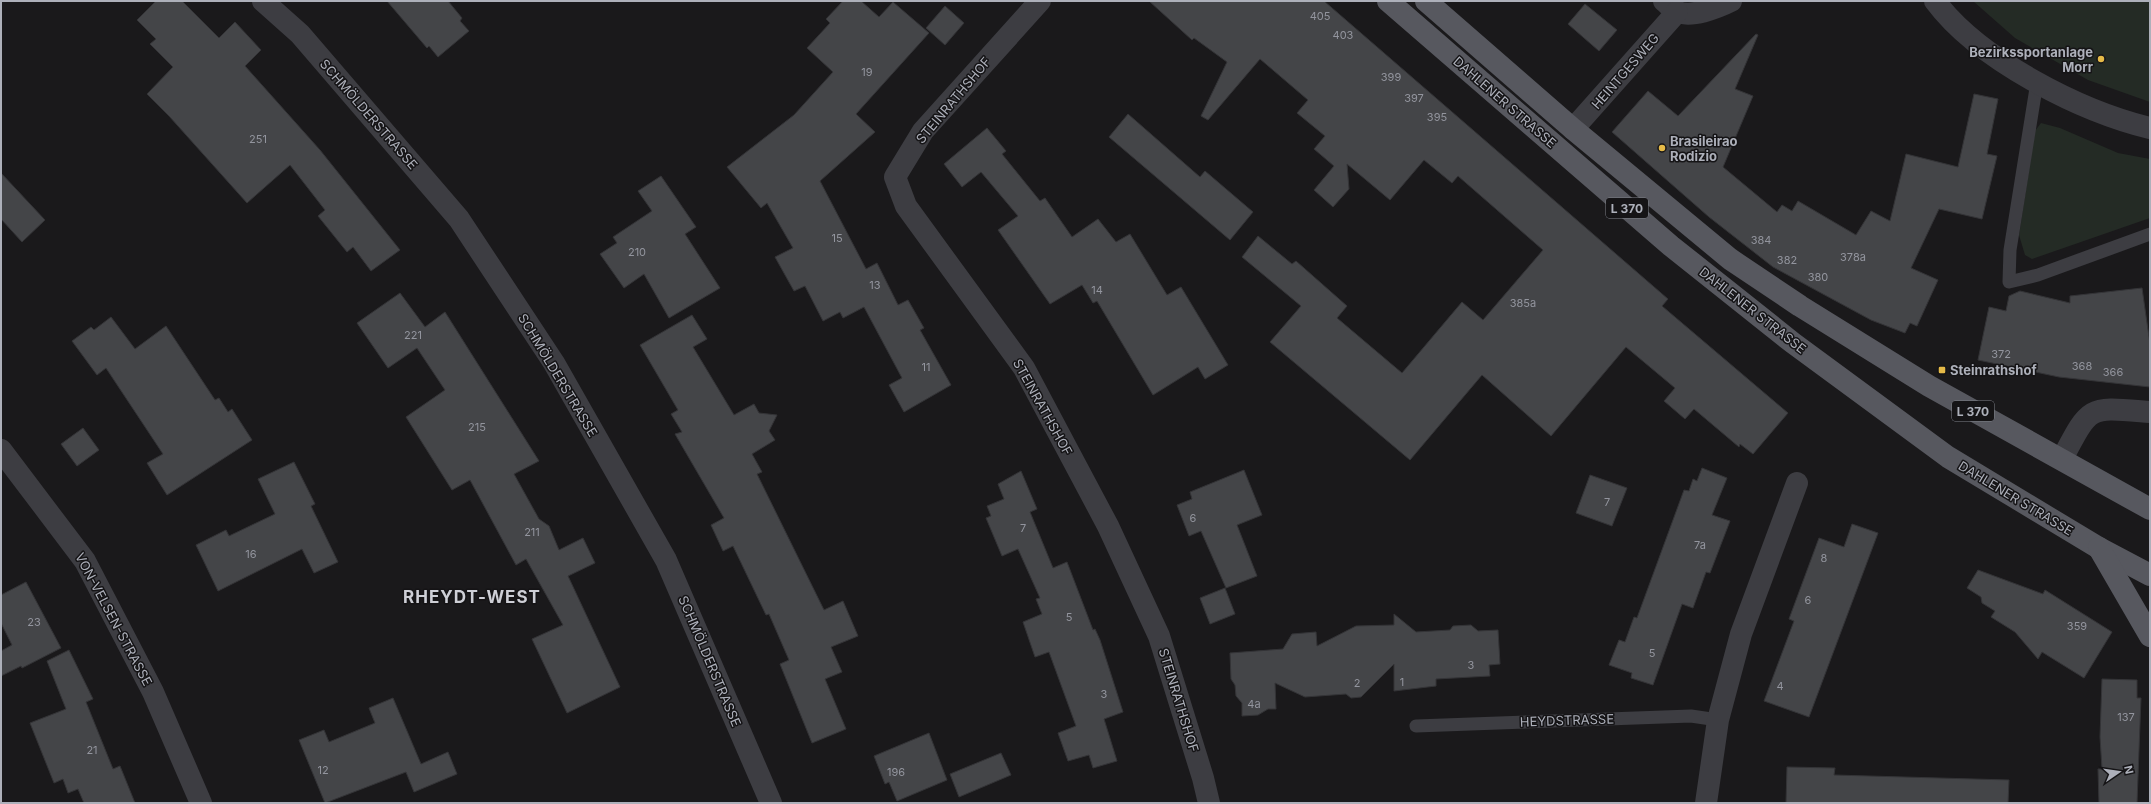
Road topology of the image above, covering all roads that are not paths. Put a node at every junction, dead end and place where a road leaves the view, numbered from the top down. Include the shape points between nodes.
1 (263, 1) edge
2 (1040, 1) edge
3 (1388, 1) edge
4 (1426, 1) edge
5 (1732, 1) edge
6 (1935, 1) edge
7 (1671, 6) edge
8 (2037, 82) junction
9 (2150, 128) edge
10 (1573, 129) junction
11 (2150, 234) edge
12 (2150, 412) edge
13 (1, 450) edge
14 (2062, 459) junction
15 (1797, 483) dead end
16 (2150, 509) edge
17 (2099, 548) junction
18 (2150, 575) edge
19 (2150, 636) edge
20 (1718, 720) junction
21 (1416, 726) dead end
22 (201, 803) edge
23 (771, 803) edge
24 (1209, 803) edge
25 (1706, 803) edge

1 - 23 street, SCHMÖLDERSTRASSE via 300,34 459,219 554,363 666,560
2 - 24 street, STEINRATHSHOF via 924,131 895,177 906,206 1024,368 1108,526 1159,636 1204,778
3 - 17 main road, DAHLENER STRASSE / L 370 via 1671,246 1793,342 1948,457
4 - 10 main road, DAHLENER STRASSE / L 370
5 - 7 street, HEINTGESWEG via 1692,13
6 - 8 street via 1946,15 1989,52
7 - 10 street, HEINTGESWEG
8 - 9 street via 2083,106 2121,121
8 - 11 lane via 2010,250 2009,282 2038,275
10 - 14 main road, DAHLENER STRASSE / L 370 via 1730,259 1929,386
12 - 14 street via 2109,409 2090,414 2077,431
13 - 22 street, VON-VELSEN-STRASSE via 84,561 153,692
14 - 16 main road, DAHLENER STRASSE / L 370
15 - 20 street via 1741,634
17 - 18 main road, DAHLENER STRASSE / L 370
17 - 19 main road
20 - 21 lane, HEYDSTRASSE via 1691,716
20 - 25 street

